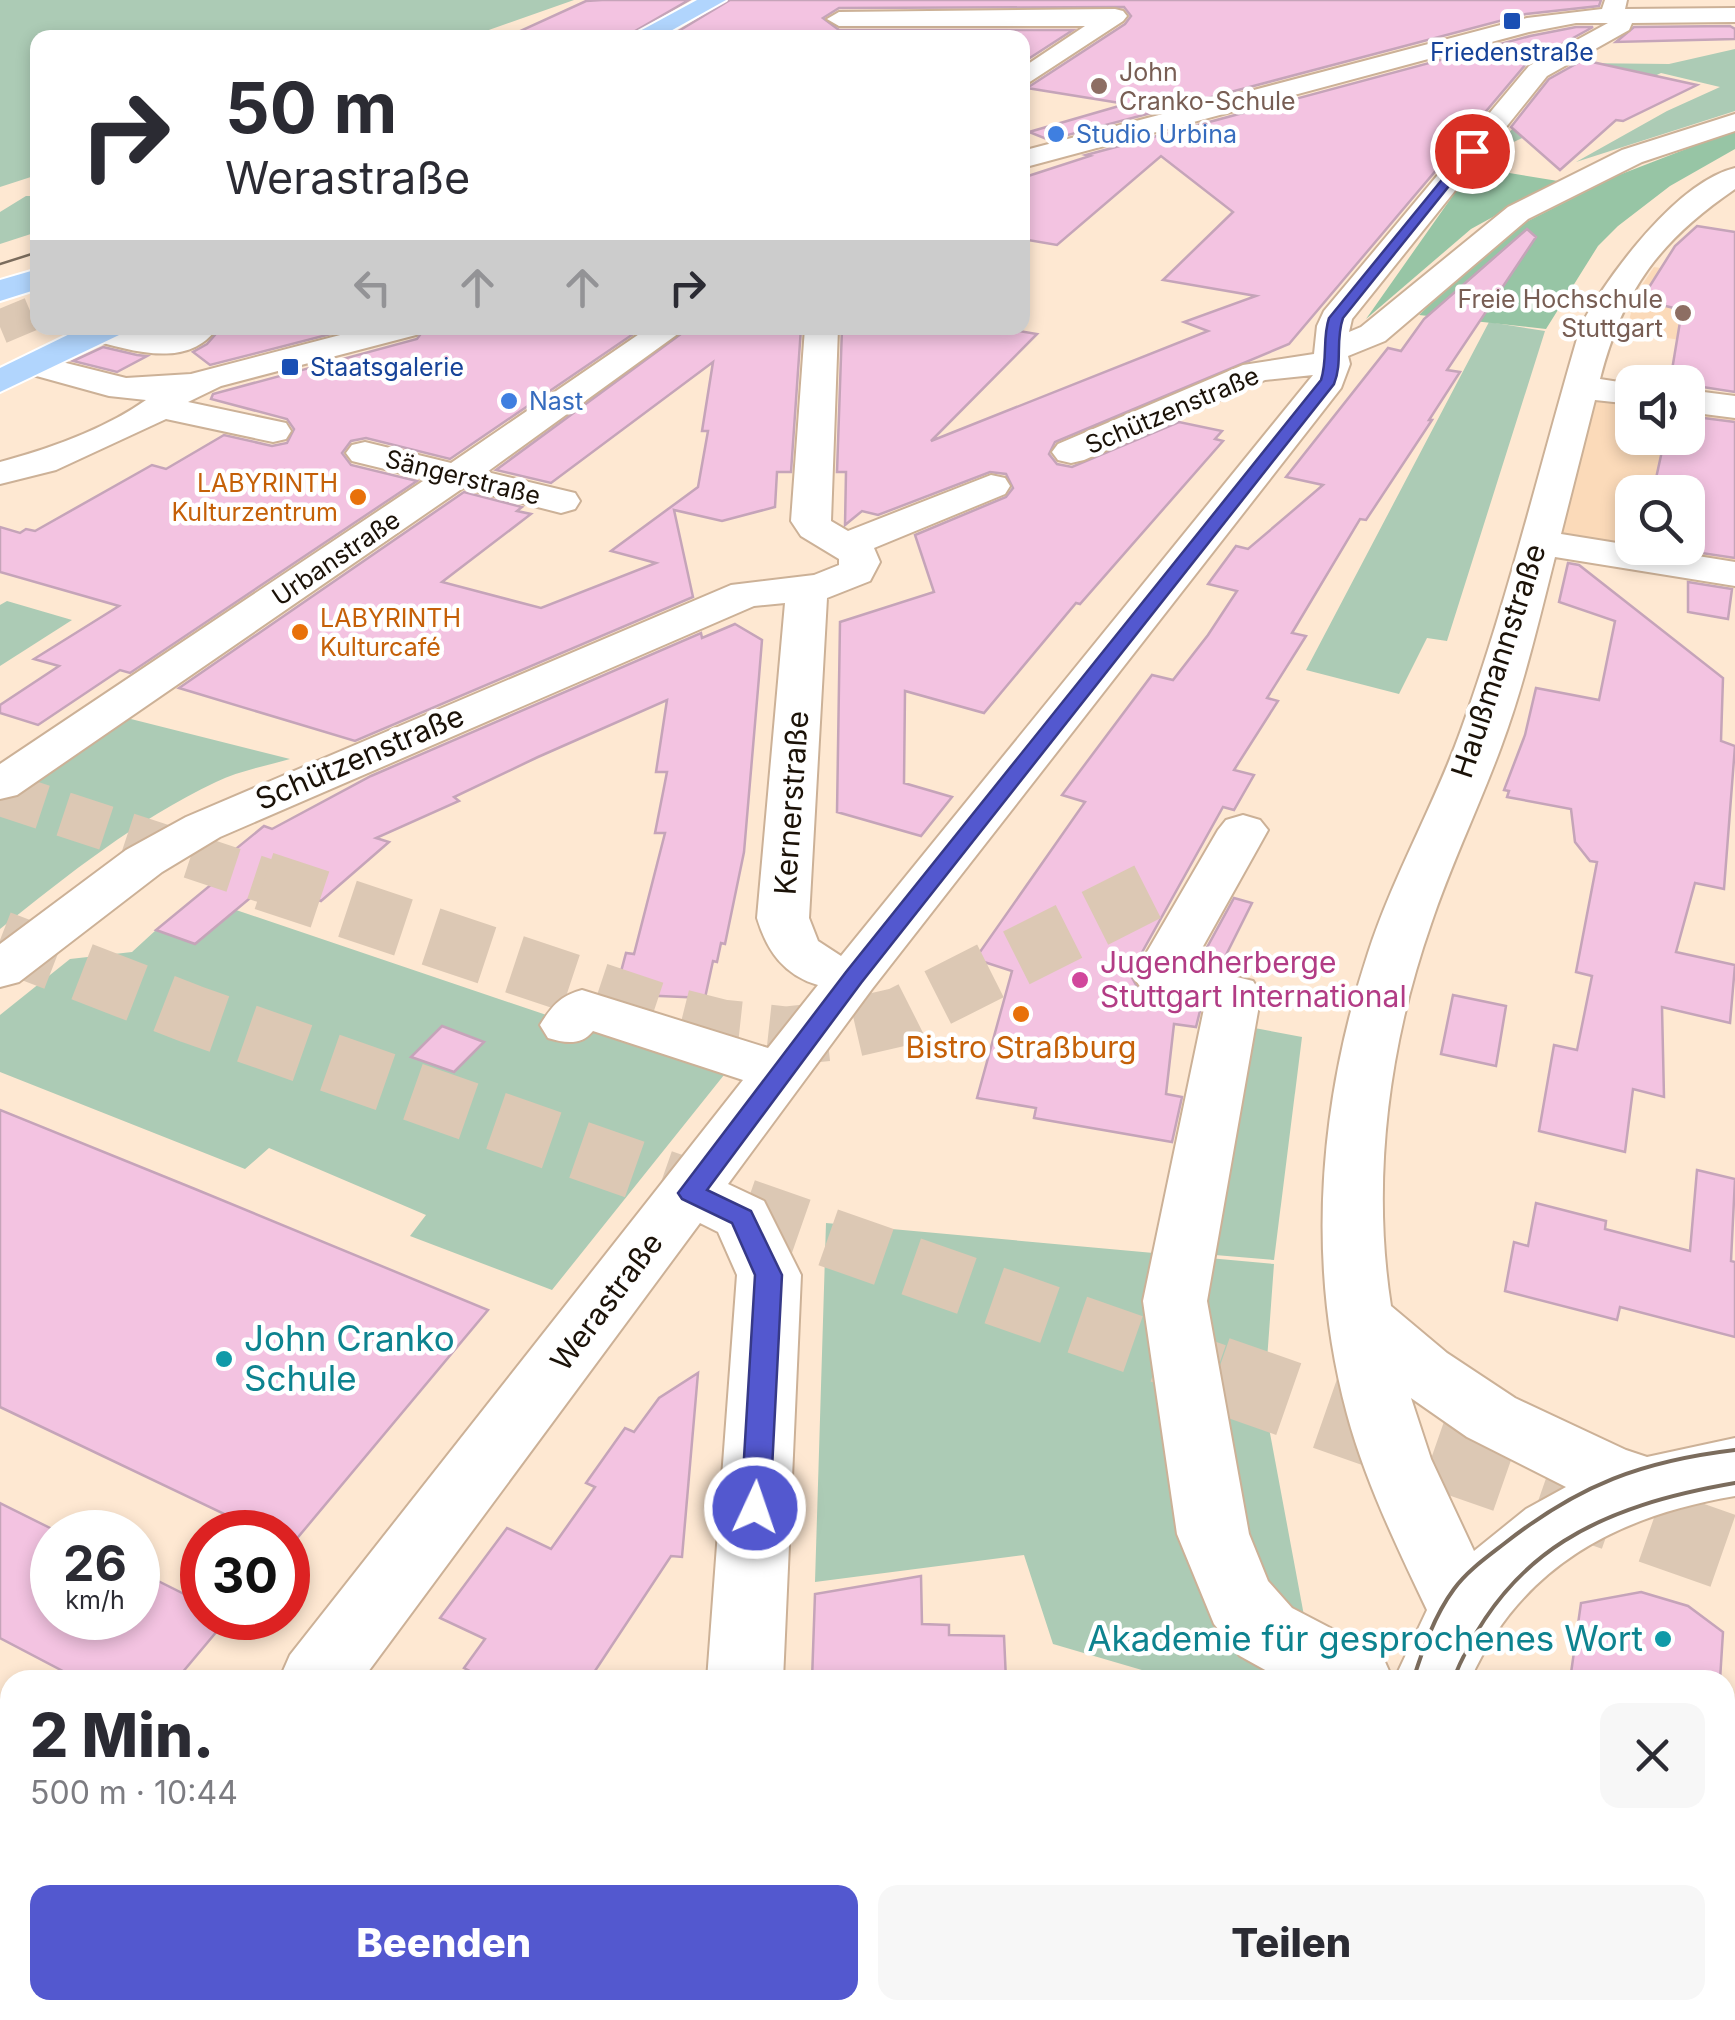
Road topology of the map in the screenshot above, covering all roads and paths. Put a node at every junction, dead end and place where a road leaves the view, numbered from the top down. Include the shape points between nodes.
1 (1138, 0) edge
2 (1539, 0) edge
3 (725, 4) edge
4 (1618, 8) edge
5 (1735, 15) edge
6 (1576, 16) junction
7 (839, 19) edge
8 (1110, 19) junction
9 (908, 29) edge
10 (659, 30) edge
11 (686, 30) edge
12 (1030, 74) edge
13 (1735, 122) edge
14 (1030, 158) edge
15 (1735, 176) edge
16 (30, 281) edge
17 (0, 290) edge
18 (93, 335) edge
19 (122, 335) edge
20 (186, 335) edge
21 (377, 335) edge
22 (659, 335) edge
23 (822, 335) edge
24 (1332, 358) junction
25 (34, 364) junction
26 (209, 379) junction
27 (0, 382) edge
28 (1580, 386) junction
29 (1615, 391) edge
30 (1705, 404) edge
31 (160, 407) junction
32 (1735, 408) edge
33 (273, 430) dead end
34 (1071, 452) dead end
35 (365, 453) dead end
36 (0, 472) edge
37 (458, 476) junction
38 (991, 486) dead end
39 (561, 501) dead end
40 (1538, 542) junction
41 (847, 545) junction
42 (1735, 574) edge
43 (807, 588) junction
44 (0, 785) edge
45 (1243, 830) dead end
46 (0, 970) edge
47 (854, 978) junction
48 (568, 1025) dead end
49 (780, 1072) junction
50 (690, 1193) junction
51 (1358, 1315) junction
52 (1735, 1467) edge
53 (1646, 1486) junction
54 (1469, 1606) junction
55 (325, 1670) edge
56 (746, 1670) edge
57 (1336, 1670) edge
58 (1436, 1670) edge

1 - 8 street
2 - 6 street
3 - 10 main road
3 - 11 main road
4 - 5 street
4 - 6 street
4 - 24 street, Werastraße via 1621,25 1538,72 1336,318
6 - 14 street
7 - 9 street
8 - 9 street
8 - 12 street
13 - 24 street, Schützenstraße via 1632,156 1518,213 1373,334
15 - 28 street, Haußmannstraße via 1653,241 1620,283 1598,325
16 - 17 main road
18 - 25 main road
19 - 20 street via 165,346
21 - 26 street
22 - 37 street, Urbanstraße
23 - 41 street via 811,520
24 - 34 street, Schützenstraße via 1255,372
24 - 47 street, Werastraße via 1328,381
25 - 26 street via 112,389
25 - 27 main road
26 - 31 street
28 - 29 street
28 - 40 street, Haußmannstraße
30 - 32 street
31 - 33 street
31 - 36 street via 43,462
35 - 37 street, Sängerstraße
37 - 39 street, Sängerstraße
37 - 44 street, Urbanstraße
38 - 41 street
40 - 42 street
40 - 51 street, Haußmannstraße via 1489,714 1394,953 1367,1059 1352,1189
41 - 43 street, Schützenstraße via 860,562 856,572
43 - 46 street, Schützenstraße via 746,594 203,827 144,861
43 - 47 street, Kernerstraße via 783,918 790,944 818,969
45 - 57 street via 1160,976 1234,994 1174,1301 1212,1534 1225,1572 1266,1632
47 - 49 street, Werastraße
48 - 49 street via 582,1008
49 - 50 street, Werastraße
50 - 55 street, Werastraße
50 - 56 street via 742,1217 768,1275
51 - 53 street via 1412,1366 1490,1419
51 - 54 street, Haußmannstraße via 1398,1462 1454,1589
52 - 53 street
53 - 54 street via 1572,1514 1507,1561
54 - 58 street

